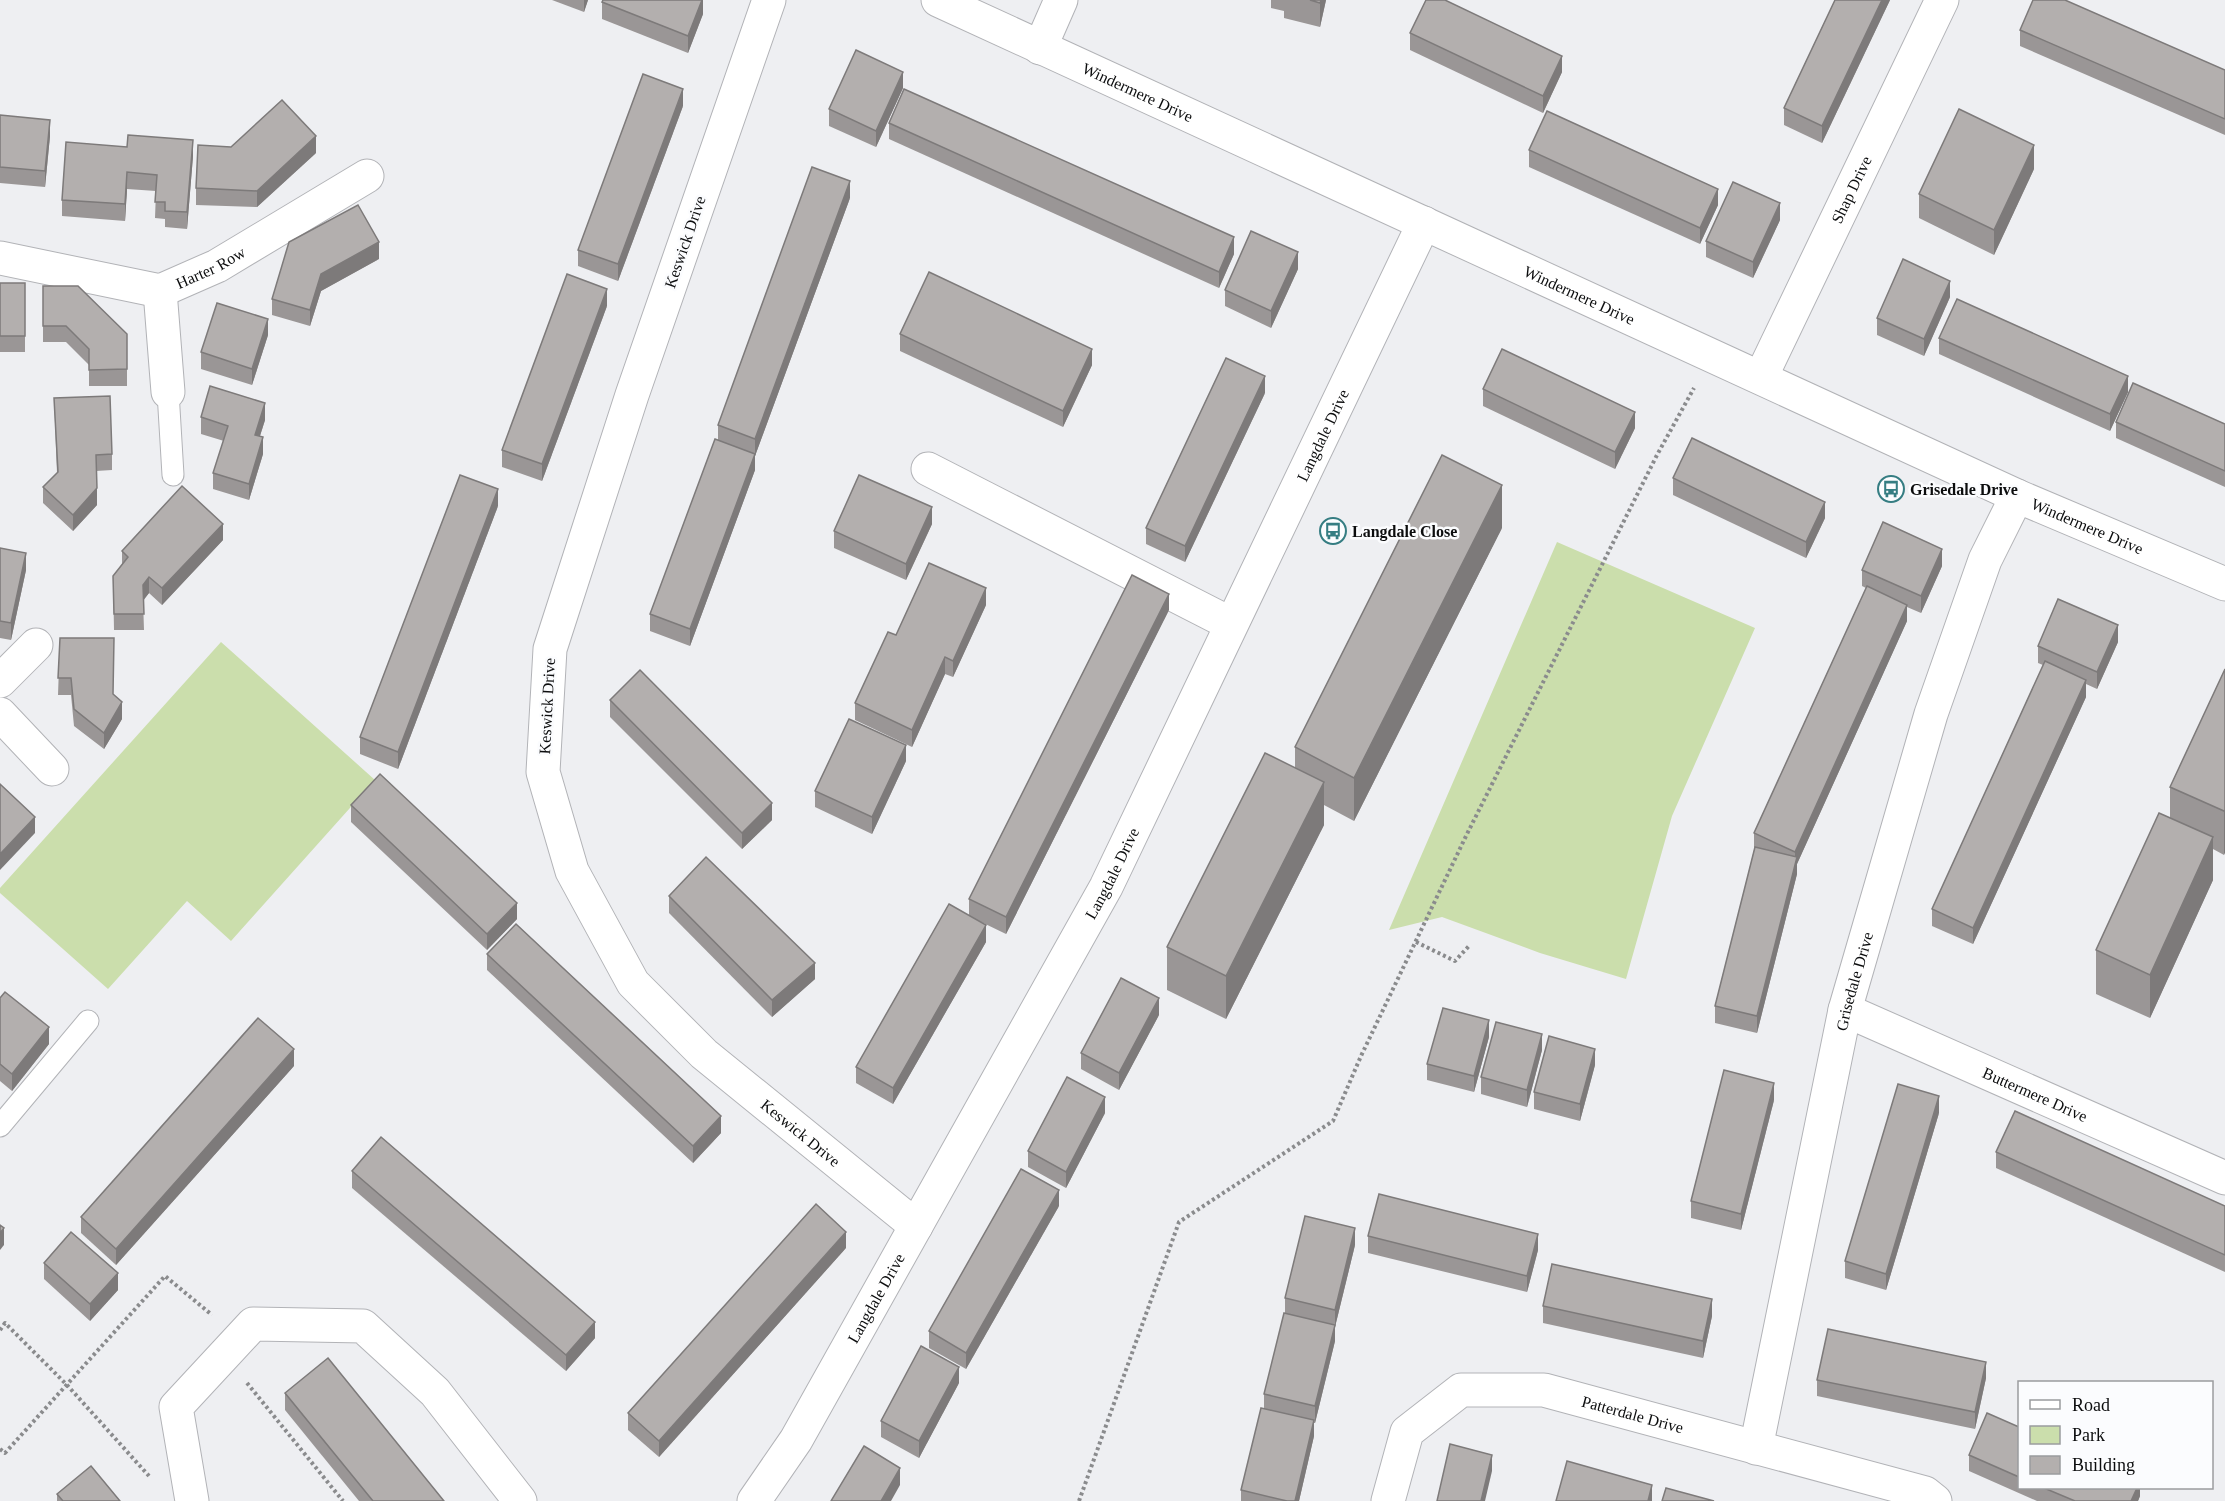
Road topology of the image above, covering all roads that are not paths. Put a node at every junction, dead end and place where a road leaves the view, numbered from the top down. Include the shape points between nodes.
1 (769, 0) edge
2 (938, 0) edge
3 (1062, 0) edge
4 (1942, 0) edge
5 (1040, 48) junction
6 (367, 176) dead end
7 (1424, 223) junction
8 (0, 258) edge
9 (160, 291) junction
10 (1761, 377) junction
11 (168, 392) joint
12 (928, 469) dead end
13 (173, 475) dead end
14 (2018, 496) junction
15 (2225, 584) edge
16 (1231, 624) junction
17 (36, 645) dead end
18 (0, 681) edge
19 (0, 714) edge
20 (52, 769) dead end
21 (1845, 1010) junction
22 (88, 1021) dead end
23 (0, 1126) edge
24 (2225, 1178) edge
25 (916, 1226) junction
26 (1756, 1448) junction
27 (192, 1501) edge
28 (520, 1501) edge
29 (754, 1501) edge
30 (1388, 1501) edge
31 (1935, 1501) edge

1 - 25 street, Keswick Drive via 632,396 550,649 543,772 572,871 633,983 704,1054
2 - 5 street, Windermere Drive
3 - 5 street
4 - 10 street, Shap Drive
5 - 7 street, Windermere Drive
6 - 9 street, Harter Row via 217,266
7 - 10 street, Windermere Drive
7 - 16 street, Langdale Drive
8 - 9 street, Harter Row
9 - 11 street
10 - 14 street, Windermere Drive
11 - 13 lane
12 - 16 street
14 - 15 street, Windermere Drive
14 - 21 street, Grisedale Drive via 1985,560 1931,714
16 - 25 street, Langdale Drive via 1106,887
17 - 18 street
19 - 20 street
21 - 24 street, Buttermere Drive
21 - 26 street, Grisedale Drive
22 - 23 lane
25 - 29 street, Langdale Drive via 796,1440
26 - 30 street, Patterdale Drive via 1544,1390 1461,1390 1407,1432
26 - 31 street, Patterdale Drive via 1925,1493
27 - 28 street via 176,1407 253,1324 363,1326 435,1392

